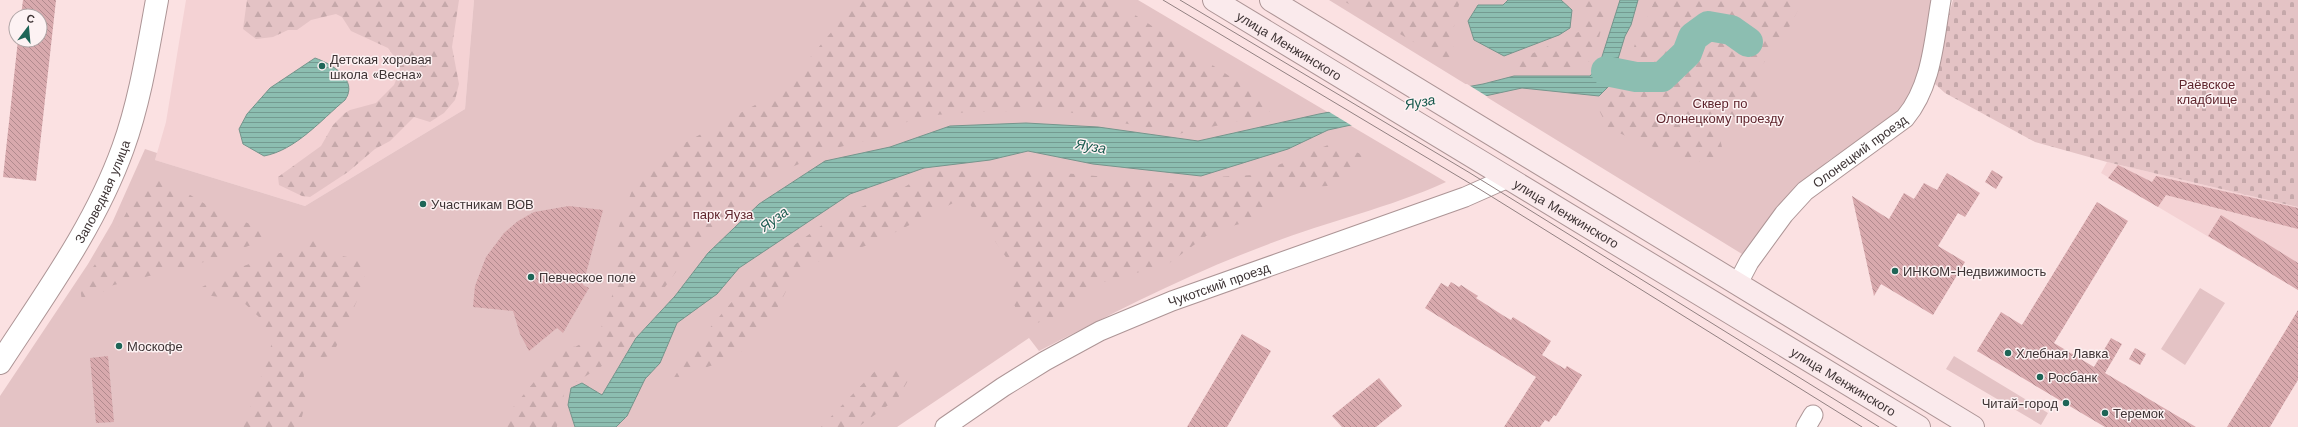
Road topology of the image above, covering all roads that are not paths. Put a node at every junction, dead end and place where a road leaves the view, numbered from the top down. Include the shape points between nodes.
1 (157, 0) edge
2 (1214, 0) edge
3 (1271, 0) edge
4 (1941, 0) edge
5 (1508, 178) junction
6 (1738, 283) junction
7 (0, 363) edge
8 (946, 427) edge
9 (1919, 427) edge
10 (1973, 427) edge

1 - 7 street, Заповедная улица via 128,130 105,191 85,231
2 - 5 main road, улица Менжинского
3 - 6 main road
4 - 6 street, Олонецкий проезд via 1927,76 1923,92 1915,106 1905,118 1805,191 1784,214 1749,262
5 - 8 street, Чукотский проезд via 1451,202 1172,300 1100,331 1039,364
5 - 9 main road, улица Менжинского
6 - 10 main road

